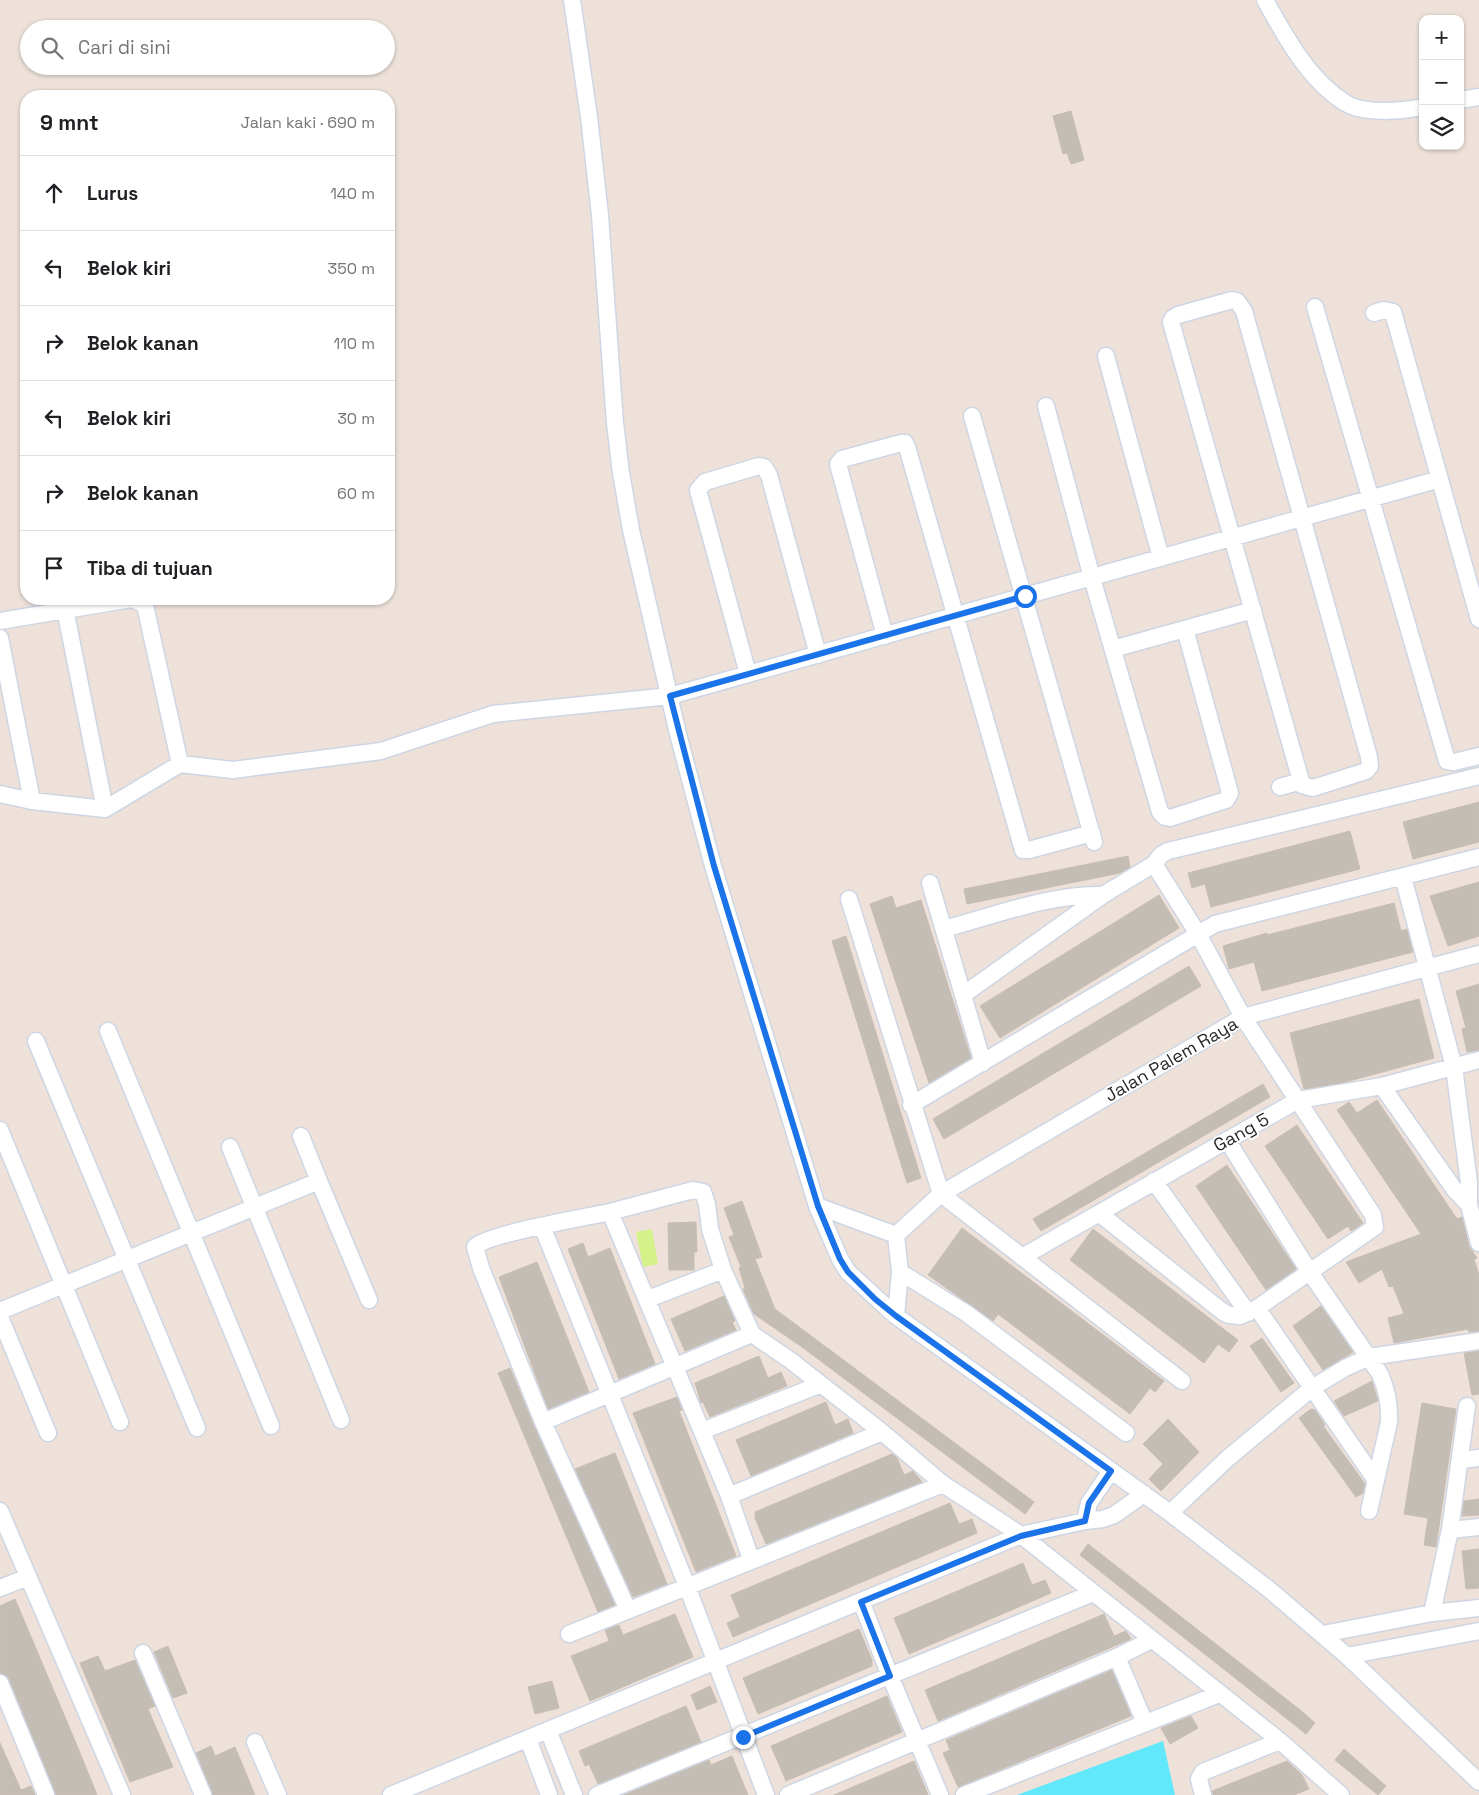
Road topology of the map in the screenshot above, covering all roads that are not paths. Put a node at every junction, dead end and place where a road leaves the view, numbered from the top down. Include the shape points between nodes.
1 (572, 0) edge
2 (1265, 0) edge
3 (1479, 97) edge
4 (1464, 99) edge
5 (1419, 108) edge
6 (1315, 307) dead end
7 (1374, 313) dead end
8 (1106, 356) dead end
9 (1046, 406) dead end
10 (972, 416) dead end
11 (1440, 480) junction
12 (1370, 499) junction
13 (1302, 518) junction
14 (1232, 538) junction
15 (1161, 558) junction
16 (1092, 578) junction
17 (1025, 596) junction
18 (96, 605) edge
19 (145, 605) edge
20 (65, 610) junction
21 (1253, 610) junction
22 (955, 616) junction
23 (1479, 619) edge
24 (0, 621) edge
25 (1185, 629) junction
26 (885, 636) junction
27 (0, 638) edge
28 (1113, 649) junction
29 (818, 655) junction
30 (748, 674) junction
31 (670, 696) junction
32 (1479, 756) edge
33 (180, 764) junction
34 (1479, 776) edge
35 (1301, 781) junction
36 (1280, 787) dead end
37 (0, 794) edge
38 (32, 800) junction
39 (105, 809) junction
40 (1479, 857) edge
41 (1154, 864) junction
42 (1403, 877) junction
43 (930, 882) dead end
44 (1103, 896) junction
45 (849, 899) dead end
46 (944, 929) junction
47 (1198, 934) junction
48 (1479, 954) edge
49 (1428, 967) junction
50 (962, 994) junction
51 (1243, 1017) junction
52 (108, 1031) dead end
53 (36, 1041) dead end
54 (1479, 1060) edge
55 (982, 1063) junction
56 (1454, 1067) junction
57 (1382, 1086) junction
58 (1298, 1100) junction
59 (911, 1105) junction
60 (0, 1130) edge
61 (301, 1136) dead end
62 (1227, 1140) junction
63 (230, 1147) dead end
64 (319, 1181) junction
65 (1154, 1181) junction
66 (941, 1194) junction
67 (1468, 1204) junction
68 (818, 1206) junction
69 (255, 1207) junction
70 (610, 1212) junction
71 (1100, 1214) junction
72 (542, 1226) junction
73 (192, 1233) junction
74 (896, 1235) junction
75 (1479, 1243) edge
76 (1022, 1257) junction
77 (127, 1260) junction
78 (723, 1270) junction
79 (1309, 1270) junction
80 (900, 1272) junction
81 (64, 1286) junction
82 (648, 1299) junction
83 (369, 1300) dead end
84 (0, 1311) edge
85 (1253, 1311) junction
86 (0, 1316) edge
87 (896, 1316) junction
88 (752, 1334) junction
89 (1479, 1341) edge
90 (1369, 1357) junction
91 (673, 1367) junction
92 (1182, 1381) dead end
93 (819, 1385) junction
94 (1312, 1388) junction
95 (609, 1394) junction
96 (1468, 1406) dead end
97 (341, 1420) dead end
98 (120, 1422) dead end
99 (543, 1422) junction
100 (271, 1426) dead end
101 (197, 1428) dead end
102 (702, 1431) junction
103 (882, 1432) junction
104 (48, 1433) dead end
105 (1126, 1433) dead end
106 (1479, 1458) edge
107 (1460, 1460) junction
108 (1111, 1471) junction
109 (1375, 1479) junction
110 (943, 1484) junction
111 (1144, 1494) junction
112 (729, 1496) junction
113 (0, 1511) edge
114 (1369, 1511) dead end
115 (1170, 1513) junction
116 (1085, 1521) junction
117 (1479, 1527) edge
118 (1450, 1530) junction
119 (1021, 1536) junction
120 (751, 1560) junction
121 (28, 1577) junction
122 (687, 1586) junction
123 (0, 1588) edge
124 (1093, 1593) junction
125 (861, 1602) junction
126 (628, 1610) junction
127 (1478, 1612) edge
128 (1432, 1613) junction
129 (1479, 1631) edge
130 (569, 1634) dead end
131 (1323, 1634) junction
132 (1151, 1640) junction
133 (143, 1653) dead end
134 (1347, 1656) junction
135 (1117, 1657) junction
136 (714, 1662) junction
137 (890, 1676) junction
138 (0, 1683) edge
139 (1219, 1694) junction
140 (1145, 1723) junction
141 (548, 1730) junction
142 (743, 1737) junction
143 (528, 1739) junction
144 (1280, 1741) junction
145 (255, 1742) dead end
146 (918, 1742) junction
147 (1479, 1782) edge
148 (1332, 1793) edge
149 (46, 1795) edge
150 (122, 1795) edge
151 (202, 1795) edge
152 (278, 1795) edge
153 (391, 1795) edge
154 (549, 1795) edge
155 (574, 1795) edge
156 (597, 1795) edge
157 (766, 1795) edge
158 (788, 1795) edge
159 (940, 1795) edge
160 (964, 1795) edge
161 (1203, 1795) edge

1 - 31 street via 600,215 621,473
2 - 5 street via 1314,75 1345,103 1400,111
3 - 4 street
6 - 12 street
7 - 11 street via 1392,312
8 - 15 street
9 - 16 street
10 - 17 street
11 - 12 street
11 - 23 street
12 - 13 street
12 - 32 street via 1447,761
13 - 14 street
13 - 14 street via 1240,304 1232,300 1178,315 1171,322
13 - 35 street via 1370,766 1366,771 1313,788 1308,788
14 - 15 street
14 - 21 street
15 - 16 street
16 - 17 street
16 - 28 street
17 - 22 street
17 - 22 street via 1093,839 1023,850
18 - 20 street
19 - 33 street
20 - 24 street
20 - 39 street
21 - 25 street
21 - 35 street
22 - 26 street
22 - 26 street via 905,443 842,459 838,464
25 - 28 street
25 - 28 street via 1230,793 1226,800 1170,818 1160,812
26 - 29 street
27 - 38 street
29 - 30 street
29 - 30 street via 769,475 764,467 759,466 705,482 698,490
30 - 31 street
31 - 33 street via 493,714 382,751 233,770
31 - 68 street via 714,866
33 - 39 street
34 - 41 street via 1168,850
35 - 36 street
37 - 38 street
38 - 39 street
40 - 42 street
41 - 44 street
41 - 47 street
42 - 47 street via 1249,914 1215,924
42 - 49 street
43 - 46 street
44 - 46 street via 1051,901
44 - 50 street
45 - 59 street
46 - 50 street
47 - 51 street
47 - 55 street
48 - 49 street, Jalan Palem Raya
49 - 51 street, Jalan Palem Raya
49 - 56 street
50 - 55 street
51 - 58 street
51 - 66 street, Jalan Palem Raya
52 - 73 street
53 - 77 street
54 - 56 street, Gang 5
55 - 59 street
56 - 57 street, Gang 5
56 - 67 street via 1469,1183
57 - 58 street, Gang 5
57 - 67 street via 1448,1181
58 - 62 street, Gang 5
58 - 79 street via 1375,1221 1370,1232
59 - 66 street
60 - 81 street
61 - 64 street
62 - 65 street, Gang 5
62 - 79 street
63 - 69 street
64 - 69 street
64 - 83 street
65 - 71 street, Gang 5
65 - 85 street
66 - 74 street, Jalan Palem Raya
66 - 76 street
67 - 75 street
68 - 74 street
68 - 87 street via 848,1272
69 - 73 street
69 - 97 street
70 - 72 street
70 - 78 street via 693,1190 703,1192
70 - 82 street
71 - 76 street, Gang 5
71 - 85 street via 1223,1312 1236,1316
72 - 95 street
72 - 99 street via 484,1241 475,1247
73 - 77 street
73 - 100 street
74 - 80 street
76 - 92 street
77 - 81 street
77 - 101 street
78 - 82 street
78 - 88 street
79 - 85 street
79 - 90 street
80 - 87 street
80 - 105 street via 966,1312
81 - 84 street
81 - 98 street
82 - 91 street
85 - 94 street
86 - 104 street
87 - 108 street
88 - 91 street
88 - 93 street
89 - 90 street
90 - 94 street
90 - 109 street via 1380,1374 1390,1409
91 - 95 street
91 - 102 street
93 - 102 street
93 - 103 street
94 - 109 street
94 - 115 street
95 - 99 street
95 - 122 street
96 - 107 street
99 - 126 street
102 - 112 street
103 - 110 street
103 - 112 street
106 - 107 street
107 - 118 street
108 - 111 street
108 - 116 street via 1089,1503
109 - 114 street
110 - 119 street
110 - 120 street
111 - 115 street
111 - 116 street via 1114,1515
112 - 120 street
113 - 121 street
115 - 131 street
116 - 119 street
117 - 118 street
118 - 128 street
119 - 124 street
119 - 125 street
120 - 122 street
121 - 123 street
121 - 150 street
122 - 126 street
122 - 136 street
124 - 132 street
124 - 137 street
125 - 136 street
125 - 137 street
126 - 130 street
127 - 128 street
128 - 131 street
129 - 134 street
131 - 134 street
132 - 135 street
132 - 139 street
133 - 151 street
134 - 147 street
135 - 140 street
135 - 146 street
136 - 141 street
136 - 142 street
137 - 142 street
137 - 146 street
138 - 149 street
139 - 140 street
139 - 144 street
140 - 160 street
141 - 143 street
141 - 155 street
142 - 156 street
142 - 157 street
143 - 153 street
143 - 154 street
144 - 148 street
144 - 161 street via 1203,1772 1199,1779
145 - 152 street
146 - 158 street
146 - 159 street

